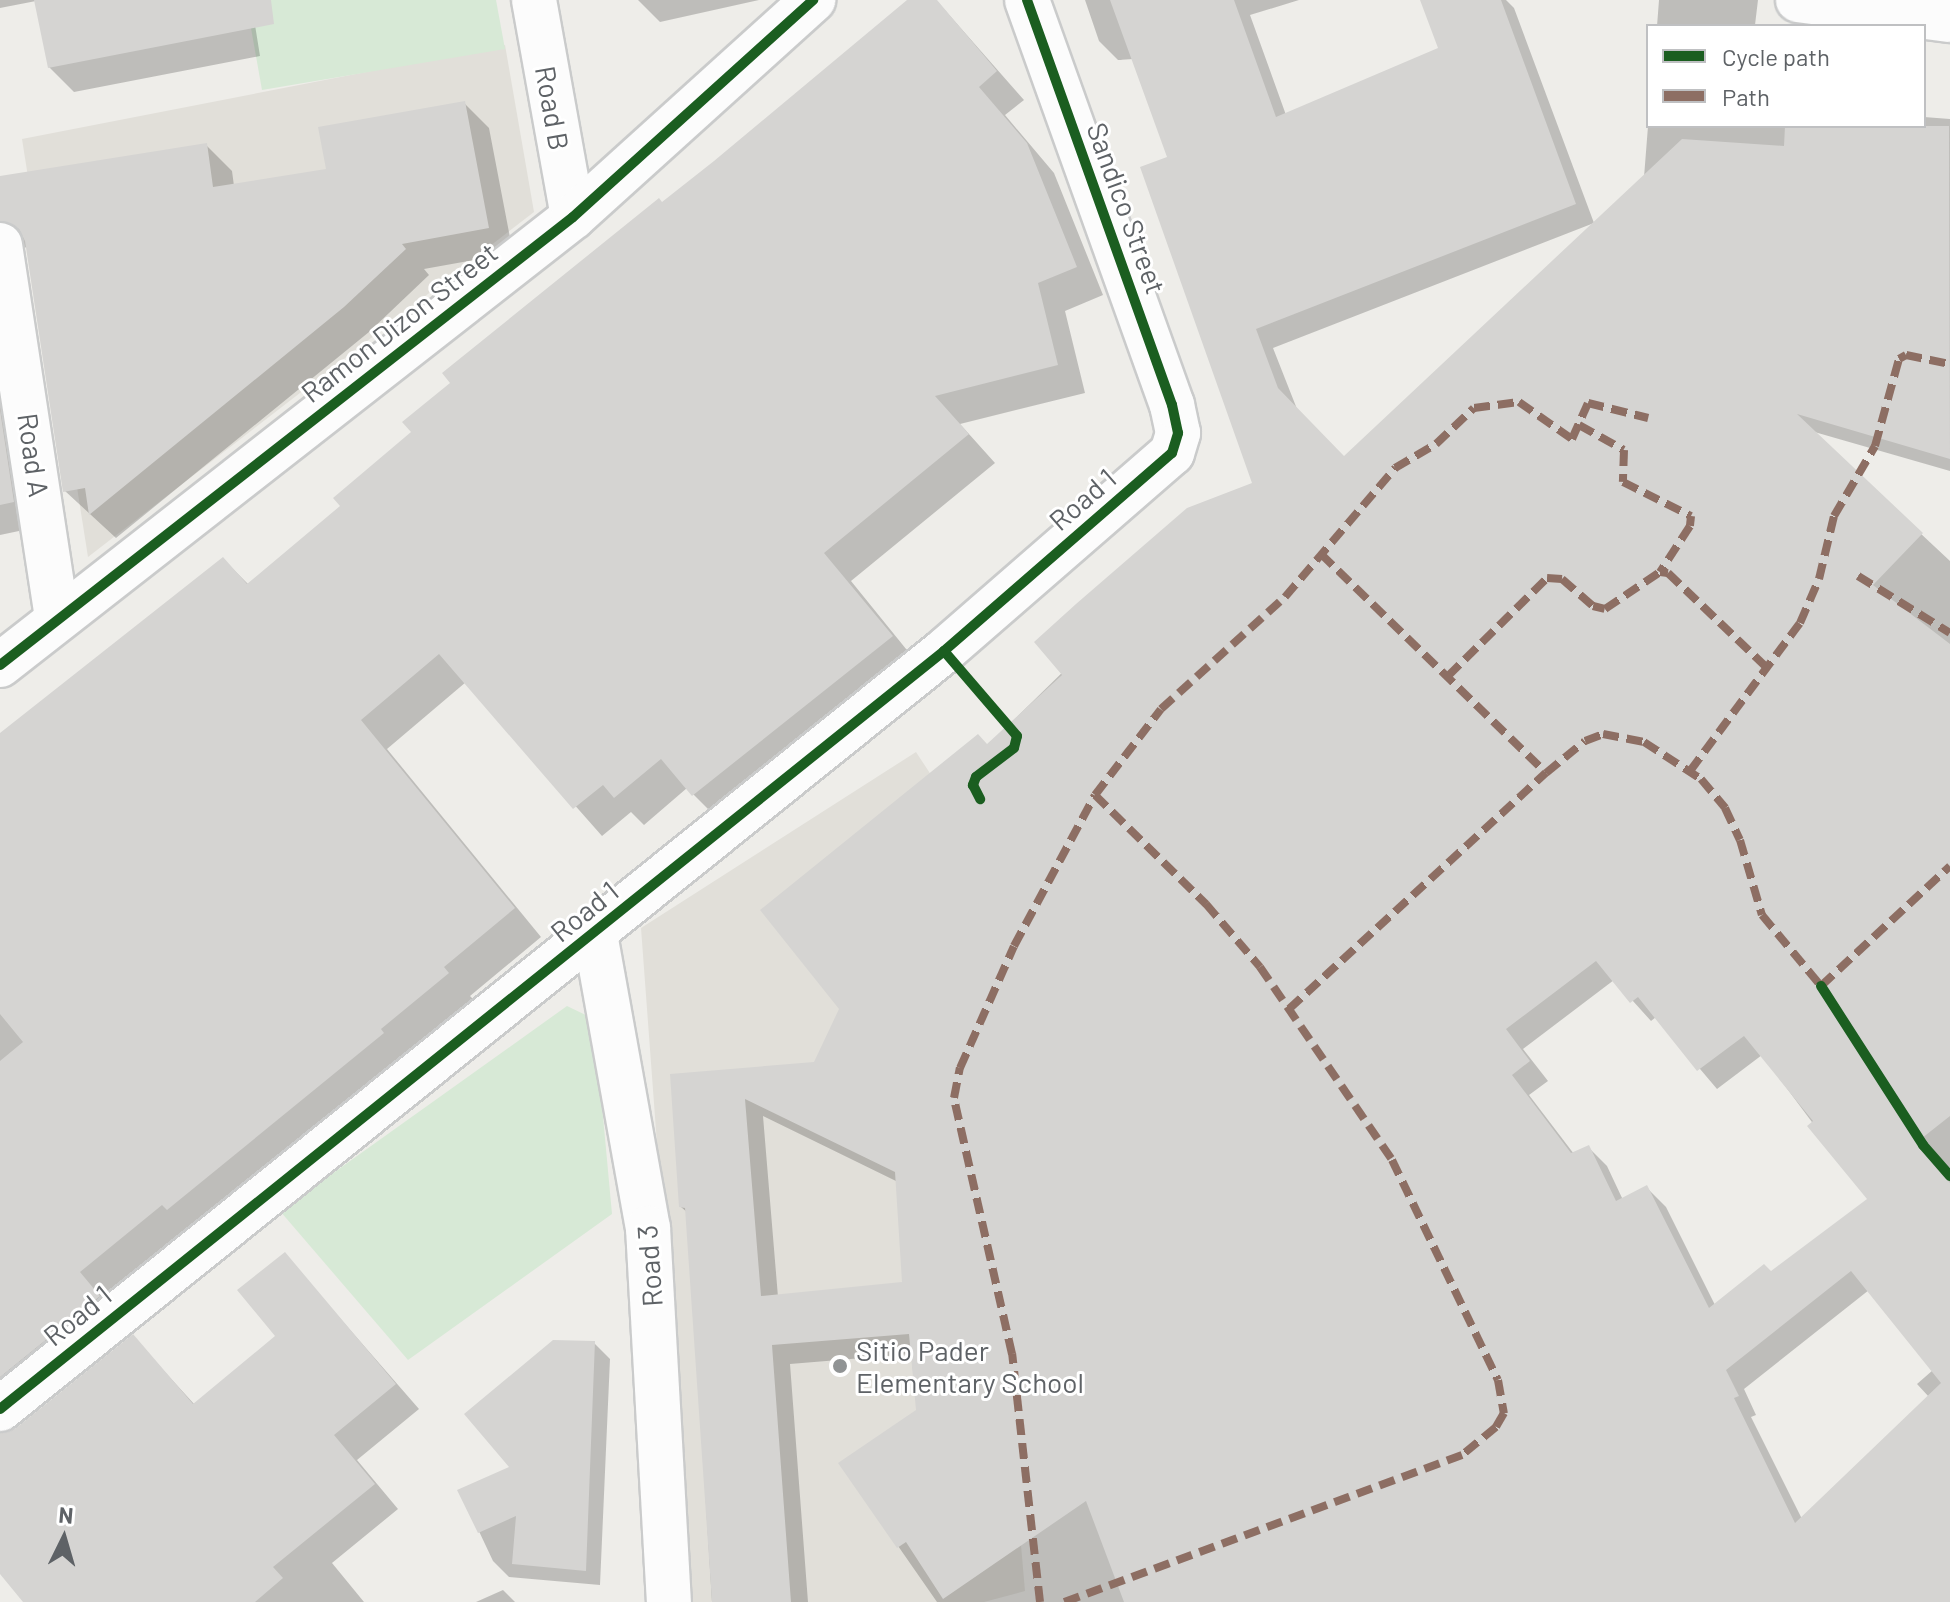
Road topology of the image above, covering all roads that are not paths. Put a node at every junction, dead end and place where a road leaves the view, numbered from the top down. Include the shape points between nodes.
1 (534, 0) edge
2 (813, 0) edge
3 (1027, 0) edge
4 (1798, 0) edge
5 (1950, 20) edge
6 (573, 217) junction
7 (0, 245) edge
8 (1178, 433) joint
9 (57, 618) junction
10 (0, 665) edge
11 (595, 934) junction
12 (0, 1409) edge
13 (669, 1602) edge

1 - 6 street, Road B
2 - 6 street, Ramon Dizon Street
3 - 8 street, Sandico Street
4 - 5 street
6 - 9 street, Ramon Dizon Street
7 - 9 street, Road A
8 - 11 street, Road 1 via 1172,453 944,651
9 - 10 street, Ramon Dizon Street
11 - 12 street, Road 1 via 252,1202
11 - 13 street, Road 3 via 648,1228

